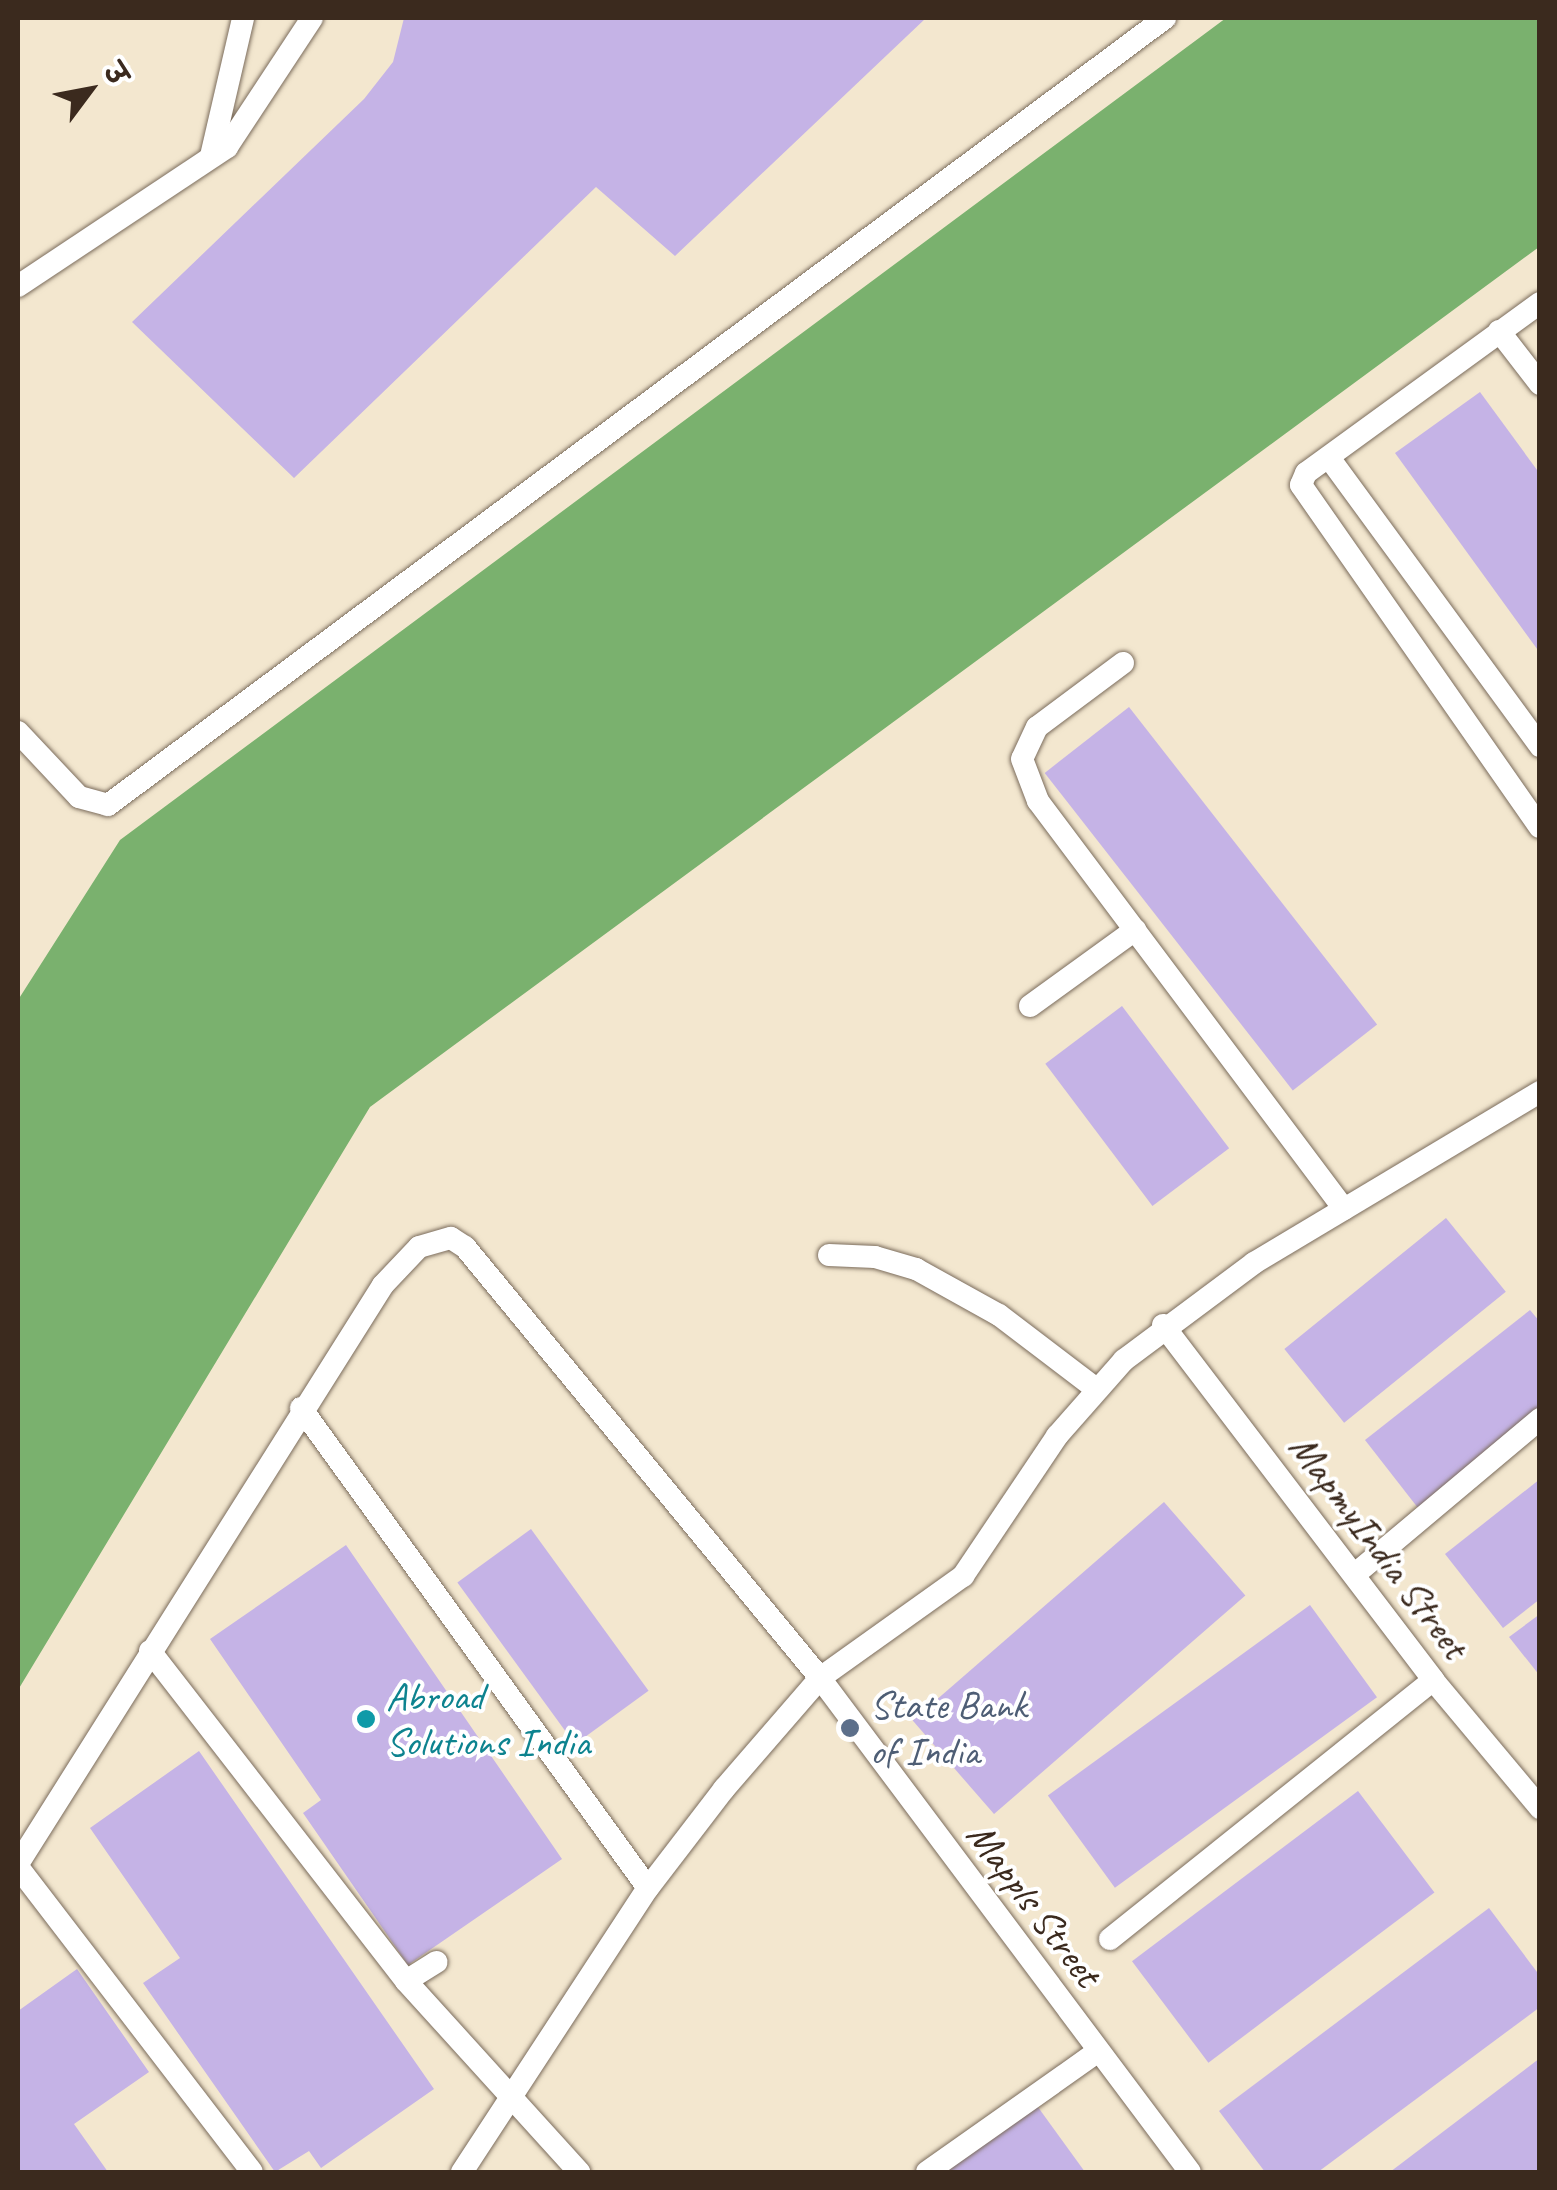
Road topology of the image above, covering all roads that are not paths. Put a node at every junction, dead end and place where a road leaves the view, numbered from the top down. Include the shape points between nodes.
1 (243, 18) edge
2 (312, 18) edge
3 (1164, 18) edge
4 (211, 156) junction
5 (18, 286) edge
6 (1540, 303) edge
7 (1500, 331) junction
8 (1540, 384) edge
9 (1330, 459) junction
10 (1123, 664) dead end
11 (18, 732) edge
12 (1540, 746) edge
13 (1540, 826) edge
14 (1135, 930) junction
15 (1030, 1006) dead end
16 (1540, 1092) edge
17 (1344, 1209) junction
18 (829, 1255) dead end
19 (1163, 1325) junction
20 (1096, 1389) junction
21 (302, 1408) junction
22 (1540, 1419) edge
23 (1354, 1575) junction
24 (150, 1650) junction
25 (820, 1678) junction
26 (1433, 1680) junction
27 (1540, 1808) edge
28 (18, 1865) edge
29 (648, 1888) junction
30 (1110, 1938) dead end
31 (436, 1962) dead end
32 (406, 1980) junction
33 (1098, 2052) junction
34 (509, 2096) junction
35 (252, 2172) edge
36 (462, 2172) edge
37 (580, 2172) edge
38 (928, 2172) edge
39 (1190, 2172) edge

1 - 4 lane
2 - 4 lane via 227,147
3 - 11 lane via 108,805 79,797
4 - 5 lane
6 - 7 lane
7 - 8 lane
7 - 9 lane
9 - 12 lane
9 - 13 lane via 1302,476 1303,487
10 - 14 lane via 1037,727 1022,759 1038,800
14 - 15 lane
14 - 17 lane
16 - 17 lane
17 - 19 lane
18 - 20 lane via 875,1257 916,1270 999,1315
19 - 20 lane
19 - 23 lane, MapmyIndia Street
20 - 25 lane via 963,1576
21 - 24 lane
21 - 25 lane, Mappls Street via 384,1285 419,1247 451,1238 465,1246
21 - 29 lane
22 - 23 lane
23 - 26 lane, MapmyIndia Street
24 - 28 lane
24 - 32 lane
25 - 29 lane
25 - 33 lane, Mappls Street
26 - 27 lane, MapmyIndia Street
26 - 30 lane
28 - 35 lane
29 - 34 lane
31 - 32 lane
32 - 34 lane
33 - 38 lane
33 - 39 lane, Mappls Street
34 - 36 lane
34 - 37 lane

